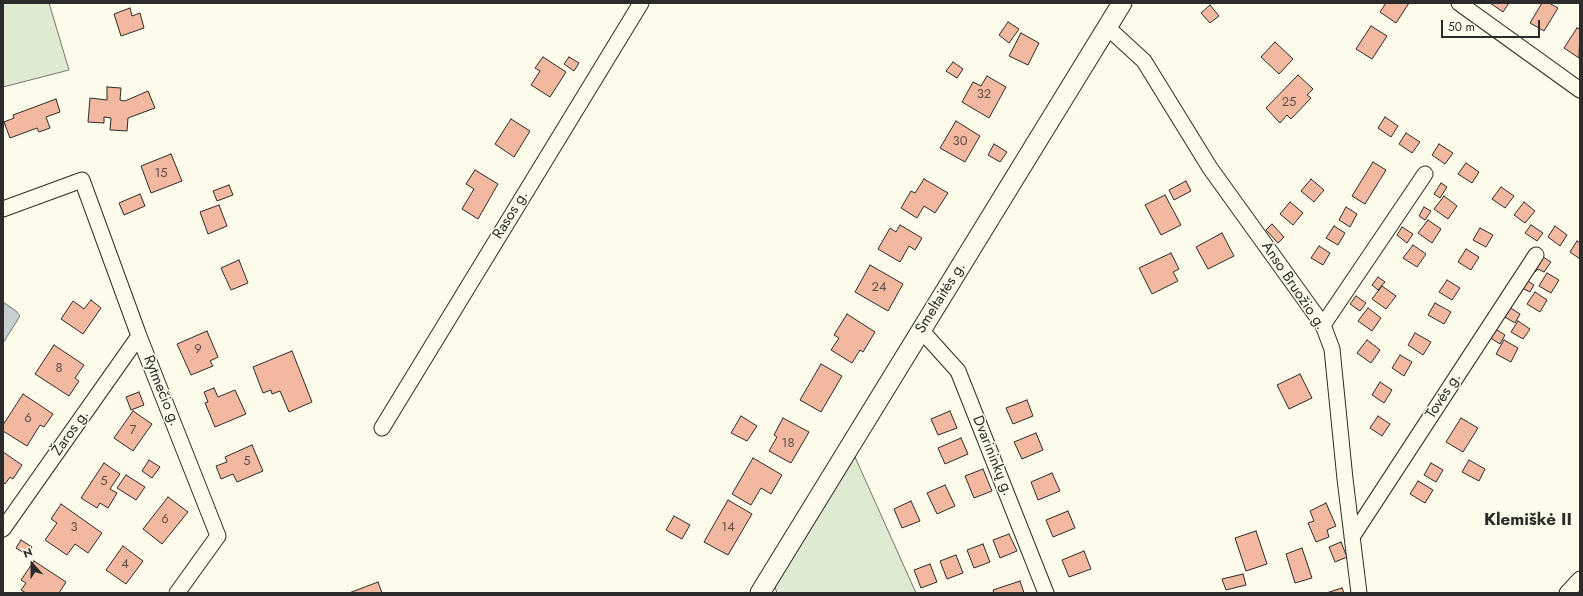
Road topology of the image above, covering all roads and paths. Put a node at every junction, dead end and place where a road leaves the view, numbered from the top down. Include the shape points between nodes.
1 (641, 3) edge
2 (1122, 3) edge
3 (1459, 3) edge
4 (1107, 27) junction
5 (1580, 90) edge
6 (1425, 174) dead end
7 (3, 209) edge
8 (1536, 255) dead end
9 (1324, 325) junction
10 (921, 330) junction
11 (140, 336) junction
12 (382, 428) dead end
13 (3, 529) edge
14 (1352, 537) junction
15 (1580, 579) edge
16 (177, 593) edge
17 (760, 593) edge
18 (1046, 593) edge
19 (1359, 593) edge
20 (1567, 593) edge

1 - 12 street, Rasos g.
2 - 4 main road, Smeltaitės g.
3 - 5 street
4 - 9 street, Anso Bruožio g. via 1144,61 1210,168
4 - 10 main road, Smeltaitės g.
6 - 9 street
7 - 11 street, Rytmečio g. via 82,180
8 - 14 street, Tovės g.
9 - 14 street, Anso Bruožio g. via 1332,349
10 - 17 main road, Smeltaitės g.
10 - 18 street, Dvarininkų g. via 958,371
11 - 13 street, Žaros g.
11 - 16 street, Rytmečio g. via 218,536
14 - 19 street, Anso Bruožio g.
15 - 20 street

